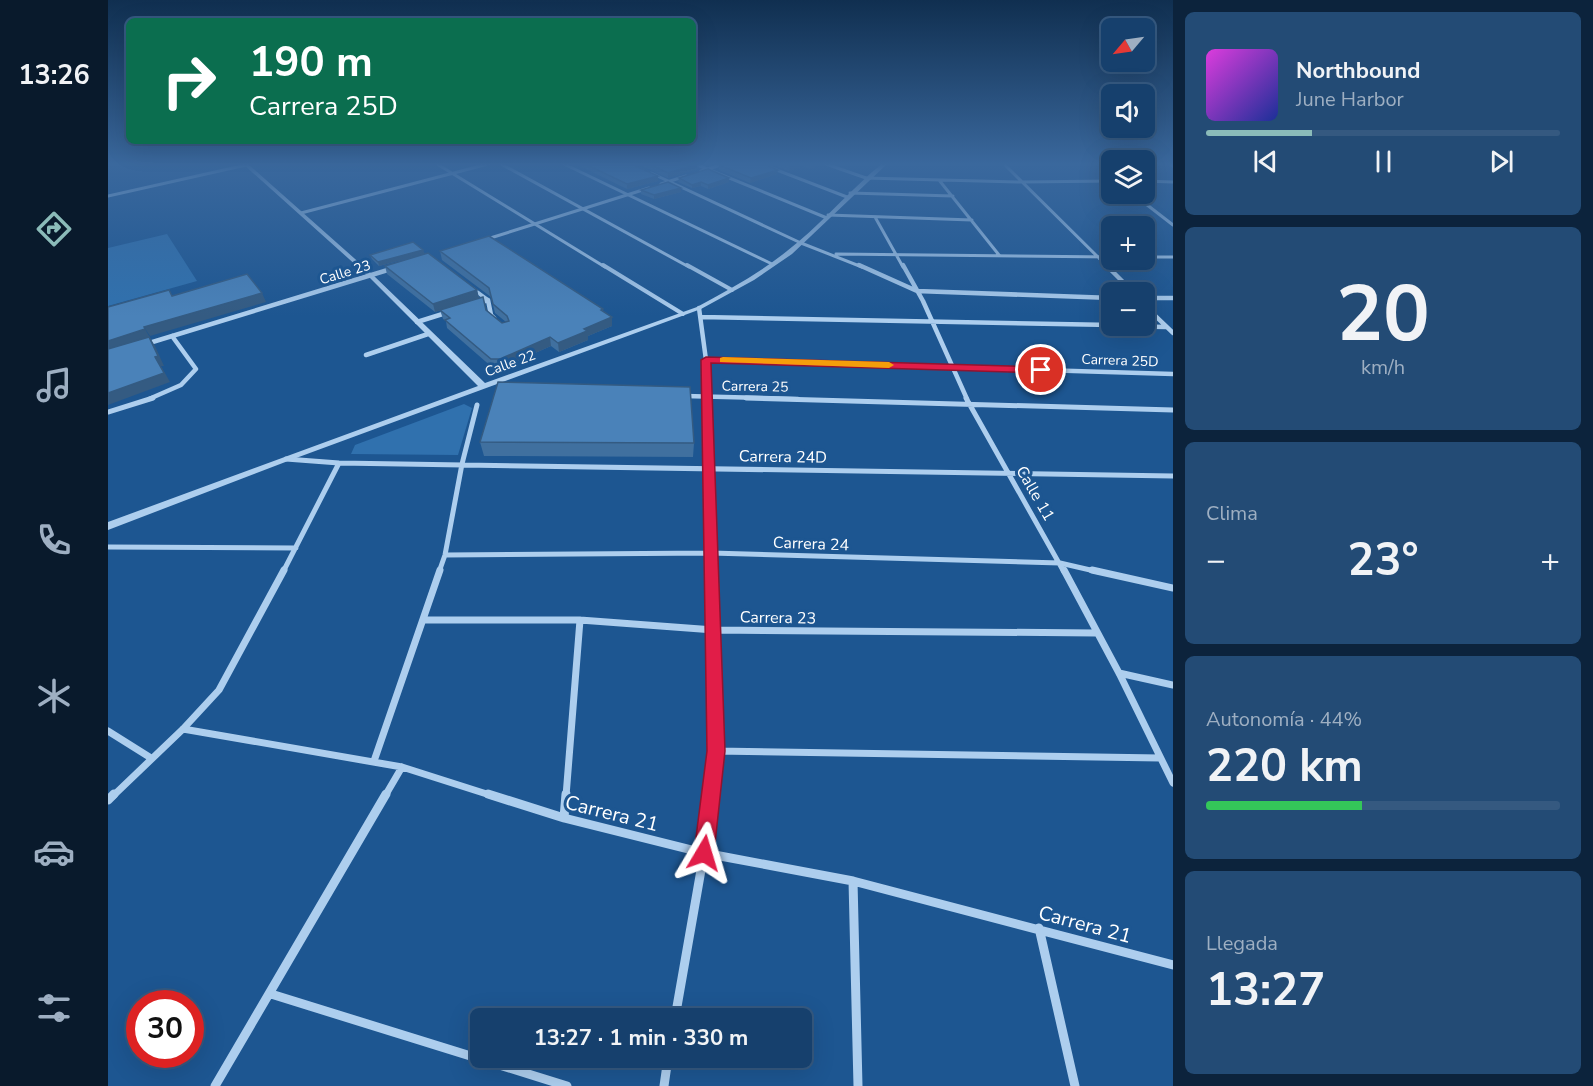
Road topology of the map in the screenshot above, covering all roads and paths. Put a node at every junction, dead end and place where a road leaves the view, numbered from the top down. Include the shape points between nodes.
1 (303, 215) edge
2 (520, 215) edge
3 (566, 215) edge
4 (594, 215) edge
5 (668, 215) edge
6 (741, 215) edge
7 (825, 215) edge
8 (968, 215) edge
9 (1054, 215) edge
10 (1160, 215) edge
11 (828, 216) junction
12 (875, 217) junction
13 (972, 220) junction
14 (536, 224) junction
15 (1173, 225) edge
16 (476, 243) edge
17 (801, 243) junction
18 (834, 254) junction
19 (895, 254) junction
20 (999, 255) junction
21 (1097, 257) junction
22 (1101, 257) edge
23 (1155, 257) edge
24 (1173, 257) edge
25 (772, 264) junction
26 (401, 266) edge
27 (370, 275) junction
28 (1122, 282) edge
29 (471, 287) edge
30 (732, 290) junction
31 (917, 291) junction
32 (1101, 298) edge
33 (1155, 298) edge
34 (1173, 298) edge
35 (488, 300) junction
36 (468, 306) edge
37 (457, 309) edge
38 (700, 312) junction
39 (683, 314) junction
40 (1155, 316) edge
41 (931, 321) junction
42 (417, 322) junction
43 (499, 322) edge
44 (1101, 325) edge
45 (1155, 327) edge
46 (1166, 327) junction
47 (1173, 333) edge
48 (428, 334) junction
49 (172, 336) junction
50 (140, 346) edge
51 (366, 355) dead end
52 (706, 360) junction
53 (952, 368) junction
54 (1173, 374) edge
55 (484, 387) junction
56 (494, 390) edge
57 (683, 396) edge
58 (707, 397) junction
59 (969, 404) junction
60 (477, 405) dead end
61 (1173, 410) edge
62 (108, 412) edge
63 (285, 459) junction
64 (339, 463) junction
65 (462, 464) junction
66 (709, 469) junction
67 (1008, 472) junction
68 (1173, 476) edge
69 (108, 526) edge
70 (108, 547) edge
71 (296, 548) junction
72 (711, 553) junction
73 (445, 555) junction
74 (1060, 563) junction
75 (1173, 588) edge
76 (424, 620) junction
77 (580, 620) junction
78 (714, 630) junction
79 (1096, 633) junction
80 (1119, 673) junction
81 (1173, 685) edge
82 (183, 729) junction
83 (108, 731) edge
84 (716, 751) junction
85 (151, 758) junction
86 (1160, 758) junction
87 (374, 761) junction
88 (402, 767) junction
89 (1173, 783) edge
90 (108, 800) edge
91 (564, 818) junction
92 (704, 853) junction
93 (853, 881) junction
94 (1039, 928) junction
95 (1173, 965) edge
96 (271, 994) junction
97 (677, 1008) edge
98 (667, 1068) edge
99 (216, 1086) edge
100 (567, 1086) edge
101 (663, 1086) edge
102 (858, 1086) edge
103 (1075, 1086) edge

1 - 27 street
2 - 14 street
3 - 14 street
4 - 30 street
5 - 25 street
6 - 17 street
7 - 11 street
8 - 13 street
9 - 21 street
10 - 15 street
11 - 12 street
11 - 17 street, Calle 22
12 - 13 street
12 - 19 street, Calle 11
13 - 20 street
14 - 16 street
14 - 39 street
17 - 18 street
17 - 25 street, Calle 22
18 - 19 street
18 - 31 street
19 - 20 street
19 - 31 street, Calle 11
20 - 21 street
21 - 22 street
21 - 28 street
23 - 24 street
25 - 30 street, Calle 22
26 - 27 street, Calle 23
27 - 42 street
27 - 49 street, Calle 23
29 - 35 street
30 - 38 street, Calle 22
31 - 32 street
31 - 41 street, Calle 11
33 - 34 street
35 - 36 street
35 - 43 street via 491,315
37 - 42 street
38 - 39 street, Calle 22
38 - 41 street
38 - 52 street
39 - 55 street, Calle 22
40 - 46 street
41 - 44 street
41 - 53 street, Calle 11
42 - 48 street
45 - 46 street
46 - 47 street
48 - 51 street
48 - 55 street
49 - 50 street, Calle 23
49 - 62 street via 196,369 193,375 180,387
52 - 53 street, Carrera 25D
52 - 58 street
53 - 54 street, Carrera 25D
53 - 59 street, Calle 11
55 - 56 street
55 - 63 street, Calle 22
57 - 58 street, Carrera 25
58 - 59 street, Carrera 25
58 - 66 street
59 - 61 street, Carrera 25
59 - 67 street, Calle 11
60 - 65 street
63 - 64 street, Carrera 24D
63 - 69 street, Calle 22
64 - 65 street, Carrera 24D
64 - 71 street
65 - 66 street, Carrera 24D
65 - 73 street
66 - 67 street, Carrera 24D
66 - 72 street
67 - 68 street, Carrera 24D
67 - 74 street, Calle 11
70 - 71 street
71 - 82 street via 219,690
72 - 73 street, Carrera 24
72 - 74 street, Carrera 24
72 - 78 street
73 - 76 street
74 - 75 street, Carrera 24
74 - 79 street, Calle 11
76 - 77 street, Carrera 23
76 - 87 street
77 - 78 street, Carrera 23
77 - 91 street
78 - 79 street, Carrera 23
78 - 84 street
79 - 80 street, Calle 11
80 - 81 street
80 - 86 street, Calle 11
82 - 85 street
82 - 87 street, Carrera 21
83 - 85 street
84 - 86 street
84 - 92 street
85 - 90 street
86 - 89 street, Calle 11
87 - 88 street, Carrera 21
88 - 91 street, Carrera 21
88 - 96 street
91 - 92 street, Carrera 21
92 - 93 street, Carrera 21
92 - 97 street
93 - 94 street, Carrera 21
93 - 102 street
94 - 95 street, Carrera 21
94 - 103 street
96 - 99 street
96 - 100 street
98 - 101 street

